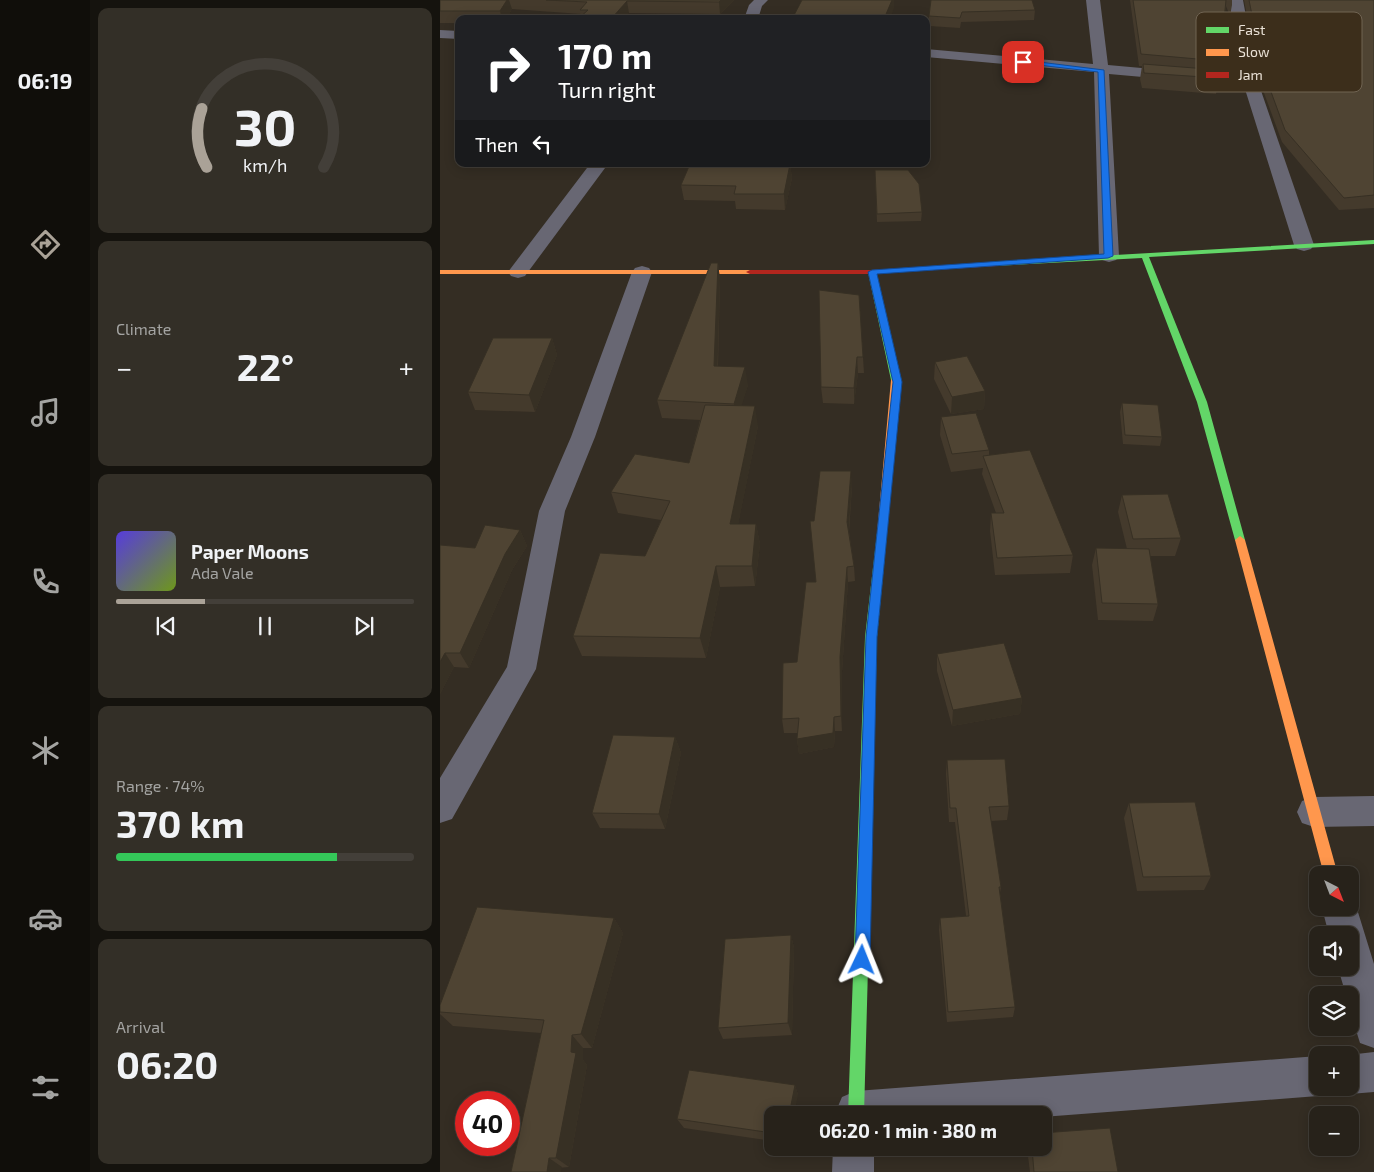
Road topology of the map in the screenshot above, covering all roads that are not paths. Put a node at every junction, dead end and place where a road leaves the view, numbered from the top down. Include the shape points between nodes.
1 (761, 0) edge
2 (1093, 0) edge
3 (752, 15) edge
4 (440, 34) edge
5 (455, 35) edge
6 (930, 52) edge
7 (1101, 70) junction
8 (1196, 78) edge
9 (1253, 92) edge
10 (597, 167) edge
11 (1374, 242) edge
12 (1304, 245) junction
13 (1144, 254) junction
14 (1108, 256) junction
15 (440, 272) edge
16 (518, 272) junction
17 (642, 272) junction
18 (872, 272) junction
19 (440, 808) edge
20 (1374, 811) edge
21 (1314, 812) junction
22 (1329, 866) edge
23 (1359, 976) edge
24 (1374, 1029) edge
25 (1374, 1072) edge
26 (1359, 1073) edge
27 (1309, 1077) edge
28 (856, 1106) edge
29 (1029, 1106) edge
30 (854, 1156) edge
31 (853, 1172) edge

1 - 3 street
2 - 7 street
4 - 5 street
6 - 7 street
7 - 8 street
7 - 14 street
9 - 12 street
10 - 16 street
11 - 12 street
12 - 13 street
13 - 14 street
13 - 21 street via 1202,402
14 - 18 street
15 - 16 street
16 - 17 street
17 - 18 street
17 - 19 street via 583,436 552,511 521,670
18 - 28 street via 898,382 872,637
20 - 21 street
21 - 22 street
23 - 24 street
25 - 26 street
27 - 29 street
30 - 31 street

